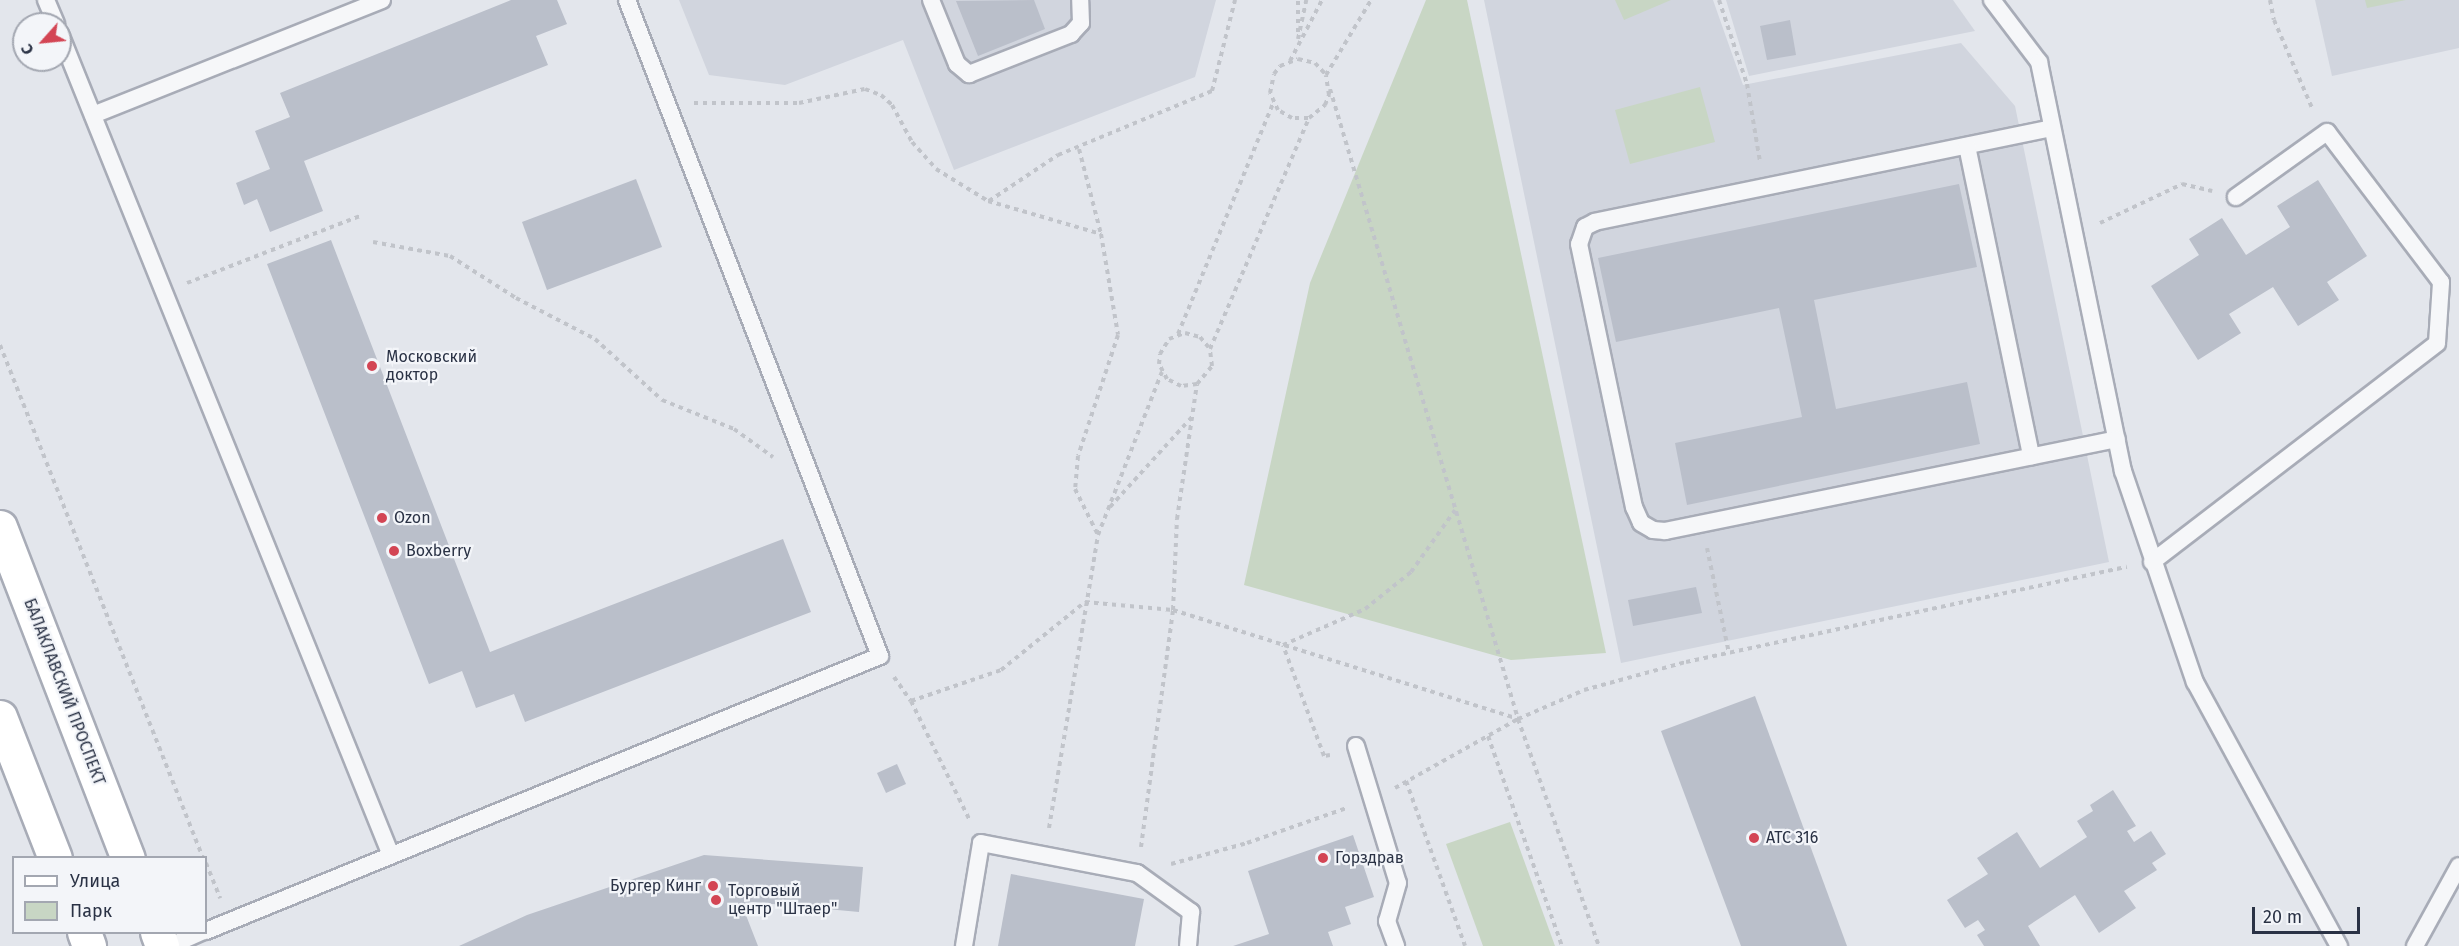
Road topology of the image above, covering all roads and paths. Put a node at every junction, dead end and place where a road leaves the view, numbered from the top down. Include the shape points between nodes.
1 (382, 0) edge
2 (627, 0) edge
3 (931, 0) edge
4 (1080, 0) edge
5 (1235, 0) edge
6 (1298, 0) edge
7 (1306, 0) edge
8 (1322, 0) edge
9 (1371, 0) edge
10 (1719, 0) edge
11 (1992, 0) edge
12 (2270, 0) edge
13 (1298, 43) junction
14 (1289, 61) junction
15 (72, 63) edge
16 (1326, 75) junction
17 (1329, 85) junction
18 (664, 103) junction
19 (1273, 103) junction
20 (93, 115) junction
21 (1309, 118) junction
22 (2052, 128) junction
23 (2327, 132) junction
24 (1967, 146) junction
25 (1079, 149) junction
26 (1764, 188) junction
27 (2236, 197) joint
28 (988, 201) junction
29 (362, 215) dead end
30 (2116, 216) dead end
31 (1101, 234) junction
32 (373, 242) dead end
33 (164, 292) junction
34 (1178, 334) junction
35 (0, 345) edge
36 (1210, 349) junction
37 (1162, 372) junction
38 (1197, 384) junction
39 (1192, 416) junction
40 (2116, 439) junction
41 (2031, 456) junction
42 (817, 488) junction
43 (1108, 509) junction
44 (1456, 509) junction
45 (1702, 524) junction
46 (0, 527) edge
47 (1098, 535) junction
48 (2152, 562) junction
49 (1085, 602) junction
50 (1173, 610) junction
51 (1283, 645) junction
52 (1729, 653) junction
53 (880, 656) junction
54 (911, 701) junction
55 (0, 717) edge
56 (1518, 719) junction
57 (1488, 736) junction
58 (1356, 746) joint
59 (1406, 781) junction
60 (1374, 799) junction
61 (981, 843) junction
62 (390, 853) junction
63 (54, 856) edge
64 (127, 856) edge
65 (202, 856) edge
66 (1045, 856) junction
67 (2459, 866) edge
68 (1137, 873) junction
69 (207, 931) edge
70 (199, 934) edge
71 (170, 946) edge
72 (964, 946) edge
73 (1188, 946) edge
74 (1396, 946) edge
75 (1465, 946) edge
76 (1562, 946) edge
77 (1599, 946) edge
78 (2339, 946) edge
79 (2415, 946) edge

1 - 20 lane
2 - 18 lane
3 - 4 lane via 957,64 969,74 1071,34 1081,23
5 - 25 path via 1212,91
6 - 13 path
7 - 13 path
8 - 13 path
9 - 16 path
10 - 26 path via 1747,84
11 - 22 lane via 2039,62
12 - 23 path via 2304,96
13 - 14 path
14 - 16 path via 1315,63
14 - 19 path via 1280,66 1270,83
15 - 20 lane
16 - 17 path
17 - 21 path via 1325,105
17 - 44 path
18 - 28 path via 799,103 865,89 892,105 912,142 936,169
18 - 42 lane
19 - 21 path via 1284,115
19 - 34 path
20 - 33 lane
21 - 36 path
22 - 24 lane
22 - 40 lane
23 - 27 lane
23 - 48 lane via 2442,282 2437,343
24 - 26 lane
24 - 41 lane
25 - 28 path via 1058,155
25 - 31 path
26 - 45 lane via 1595,222 1580,234 1637,515 1641,523 1653,530
27 - 30 path via 2182,184
28 - 31 path
29 - 33 path
31 - 47 path via 1118,335 1078,456 1075,489
32 - 42 path via 450,256 516,298 595,339 662,400 734,429
33 - 62 lane
34 - 36 path via 1193,334
34 - 37 path via 1169,339 1160,354
35 - 65 path
36 - 38 path via 1212,366
37 - 38 path via 1181,386
37 - 43 path
38 - 39 path
39 - 43 path
39 - 50 path via 1177,519
40 - 41 lane
40 - 48 lane
41 - 45 lane
42 - 53 lane
43 - 47 path
44 - 51 path via 1412,572 1365,609
44 - 56 path
45 - 52 path
46 - 64 main road, БАЛАКЛАВСКИЙ ПРОСПЕКТ
47 - 49 path
48 - 52 path
48 - 78 lane via 2196,682
49 - 50 path
49 - 54 path via 1001,670
49 - 66 path
50 - 51 path
50 - 68 path
51 - 56 path
51 - 58 path via 1324,756
52 - 56 path via 1584,690
53 - 54 path
53 - 62 lane
54 - 61 path
55 - 63 main road
56 - 57 path
56 - 77 path
57 - 59 path
57 - 76 path
58 - 60 lane
59 - 60 path
59 - 75 path
60 - 68 path via 1247,843
60 - 74 lane via 1398,882 1388,921
61 - 66 lane
61 - 72 lane
62 - 69 lane
66 - 68 lane
67 - 79 lane
68 - 73 lane via 1191,912
70 - 71 lane

